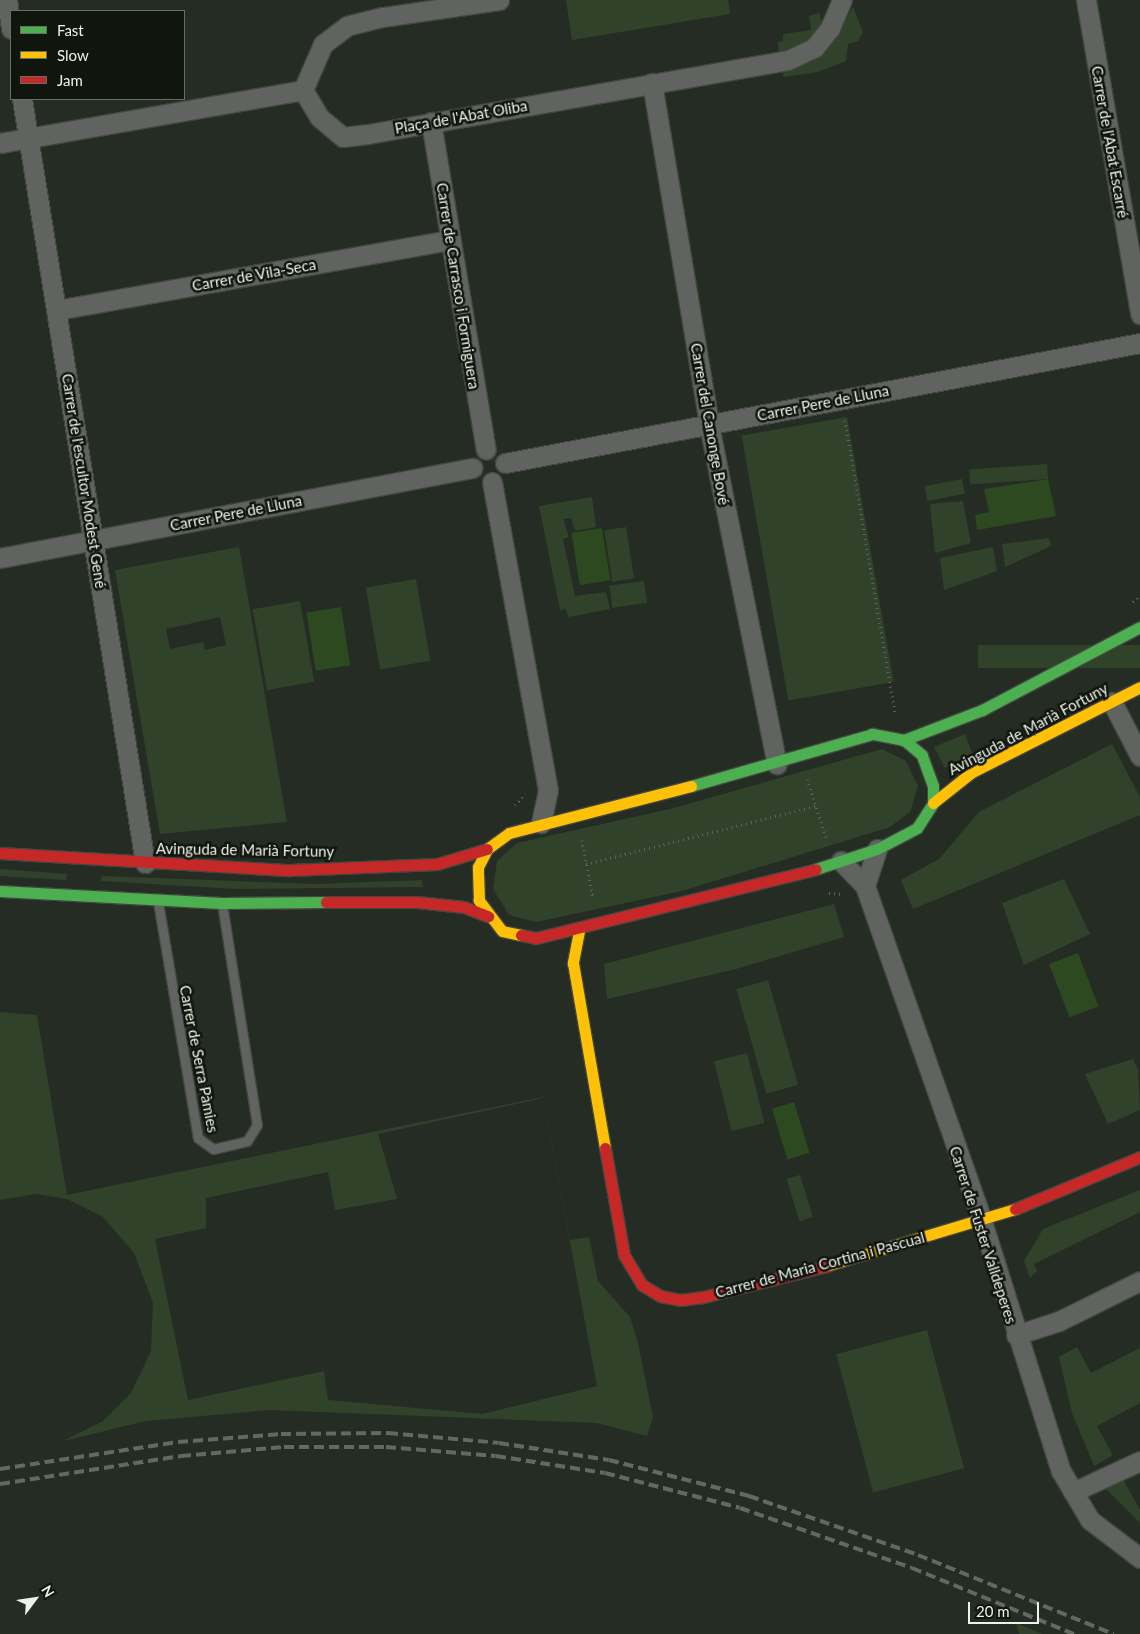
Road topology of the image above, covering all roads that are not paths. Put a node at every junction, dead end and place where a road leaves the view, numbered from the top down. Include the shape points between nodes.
1 (6, 0) edge
2 (500, 0) edge
3 (842, 0) edge
4 (1086, 0) edge
5 (447, 4) edge
6 (10, 23) edge
7 (652, 83) junction
8 (303, 90) junction
9 (22, 100) edge
10 (431, 122) junction
11 (29, 138) junction
12 (0, 143) edge
13 (451, 240) junction
14 (57, 310) junction
15 (1140, 314) edge
16 (1140, 343) edge
17 (709, 425) junction
18 (486, 449) junction
19 (505, 463) junction
20 (472, 468) junction
21 (492, 482) junction
22 (94, 541) junction
23 (0, 558) edge
24 (1140, 627) edge
25 (1140, 687) edge
26 (1112, 702) junction
27 (904, 740) junction
28 (1140, 756) edge
29 (777, 764) junction
30 (548, 790) junction
31 (933, 803) junction
32 (573, 816) junction
33 (540, 823) junction
34 (487, 849) junction
35 (878, 849) junction
36 (0, 853) edge
37 (837, 862) junction
38 (145, 863) junction
39 (865, 886) junction
40 (0, 891) edge
41 (157, 899) junction
42 (222, 903) junction
43 (488, 916) junction
44 (579, 931) junction
45 (547, 936) junction
46 (573, 963) junction
47 (1140, 1157) edge
48 (981, 1218) junction
49 (1140, 1281) edge
50 (1016, 1335) junction
51 (1140, 1461) edge
52 (1073, 1492) junction
53 (1140, 1558) edge

1 - 6 street
2 - 5 street
3 - 7 street, Plaça de l'Abat Oliba via 822,39 802,55
4 - 15 street, Carrer de l'Abat Escarré
5 - 8 street via 347,26 323,44
7 - 10 street, Plaça de l'Abat Oliba
7 - 17 street, Carrer del Canonge Bové
8 - 10 street, Plaça de l'Abat Oliba via 319,116 343,138
8 - 11 street
9 - 11 street, Carrer de l'escultor Modest Gené
10 - 13 street, Carrer de Carrasco i Formiguera
11 - 12 street
11 - 14 street, Carrer de l'escultor Modest Gené
13 - 14 street, Carrer de Vila-Seca
13 - 18 street, Carrer de Carrasco i Formiguera
14 - 22 street, Carrer de l'escultor Modest Gené
16 - 17 street, Carrer Pere de Lluna
17 - 19 street, Carrer Pere de Lluna
17 - 29 street, Carrer del Canonge Bové
18 - 19 street via 497,451
18 - 20 street via 476,455
19 - 21 street via 504,474
20 - 21 street via 479,480
20 - 22 street, Carrer Pere de Lluna
21 - 30 street
22 - 23 street, Carrer Pere de Lluna
22 - 38 street, Carrer de l'escultor Modest Gené
24 - 27 main road via 982,710
25 - 26 main road, Avinguda de Marià Fortuny
26 - 28 street
26 - 31 main road, Avinguda de Marià Fortuny via 972,772
27 - 29 main road via 872,734
27 - 31 main road via 928,767
29 - 32 main road
30 - 32 street
30 - 33 street
31 - 35 main road via 917,828
32 - 33 main road
33 - 34 main road via 509,833
34 - 38 main road, Avinguda de Marià Fortuny via 437,864 290,870
34 - 43 main road via 478,868 477,886
35 - 37 main road
35 - 39 street
36 - 38 main road, Avinguda de Marià Fortuny
37 - 39 street, Carrer de Fuster Valldeperes
37 - 44 main road
39 - 48 street, Carrer de Fuster Valldeperes
40 - 41 main road
41 - 42 main road
41 - 42 lane, Carrer de Serra Pàmies via 198,1138 213,1149 247,1141 257,1125
42 - 43 main road via 441,904
43 - 45 main road via 502,931 518,938
44 - 45 main road
44 - 46 main road, Carrer de Maria Cortina i Pascual
45 - 46 street
46 - 48 main road, Carrer de Maria Cortina i Pascual via 624,1255 642,1284 660,1296 681,1300 702,1297 819,1268
47 - 48 main road, Carrer de Maria Cortina i Pascual
48 - 50 street, Carrer de Fuster Valldeperes
49 - 50 street via 1059,1321
50 - 52 street, Carrer de Fuster Valldeperes via 1061,1471
51 - 52 street
52 - 53 street, Carrer de Fuster Valldeperes via 1090,1520

